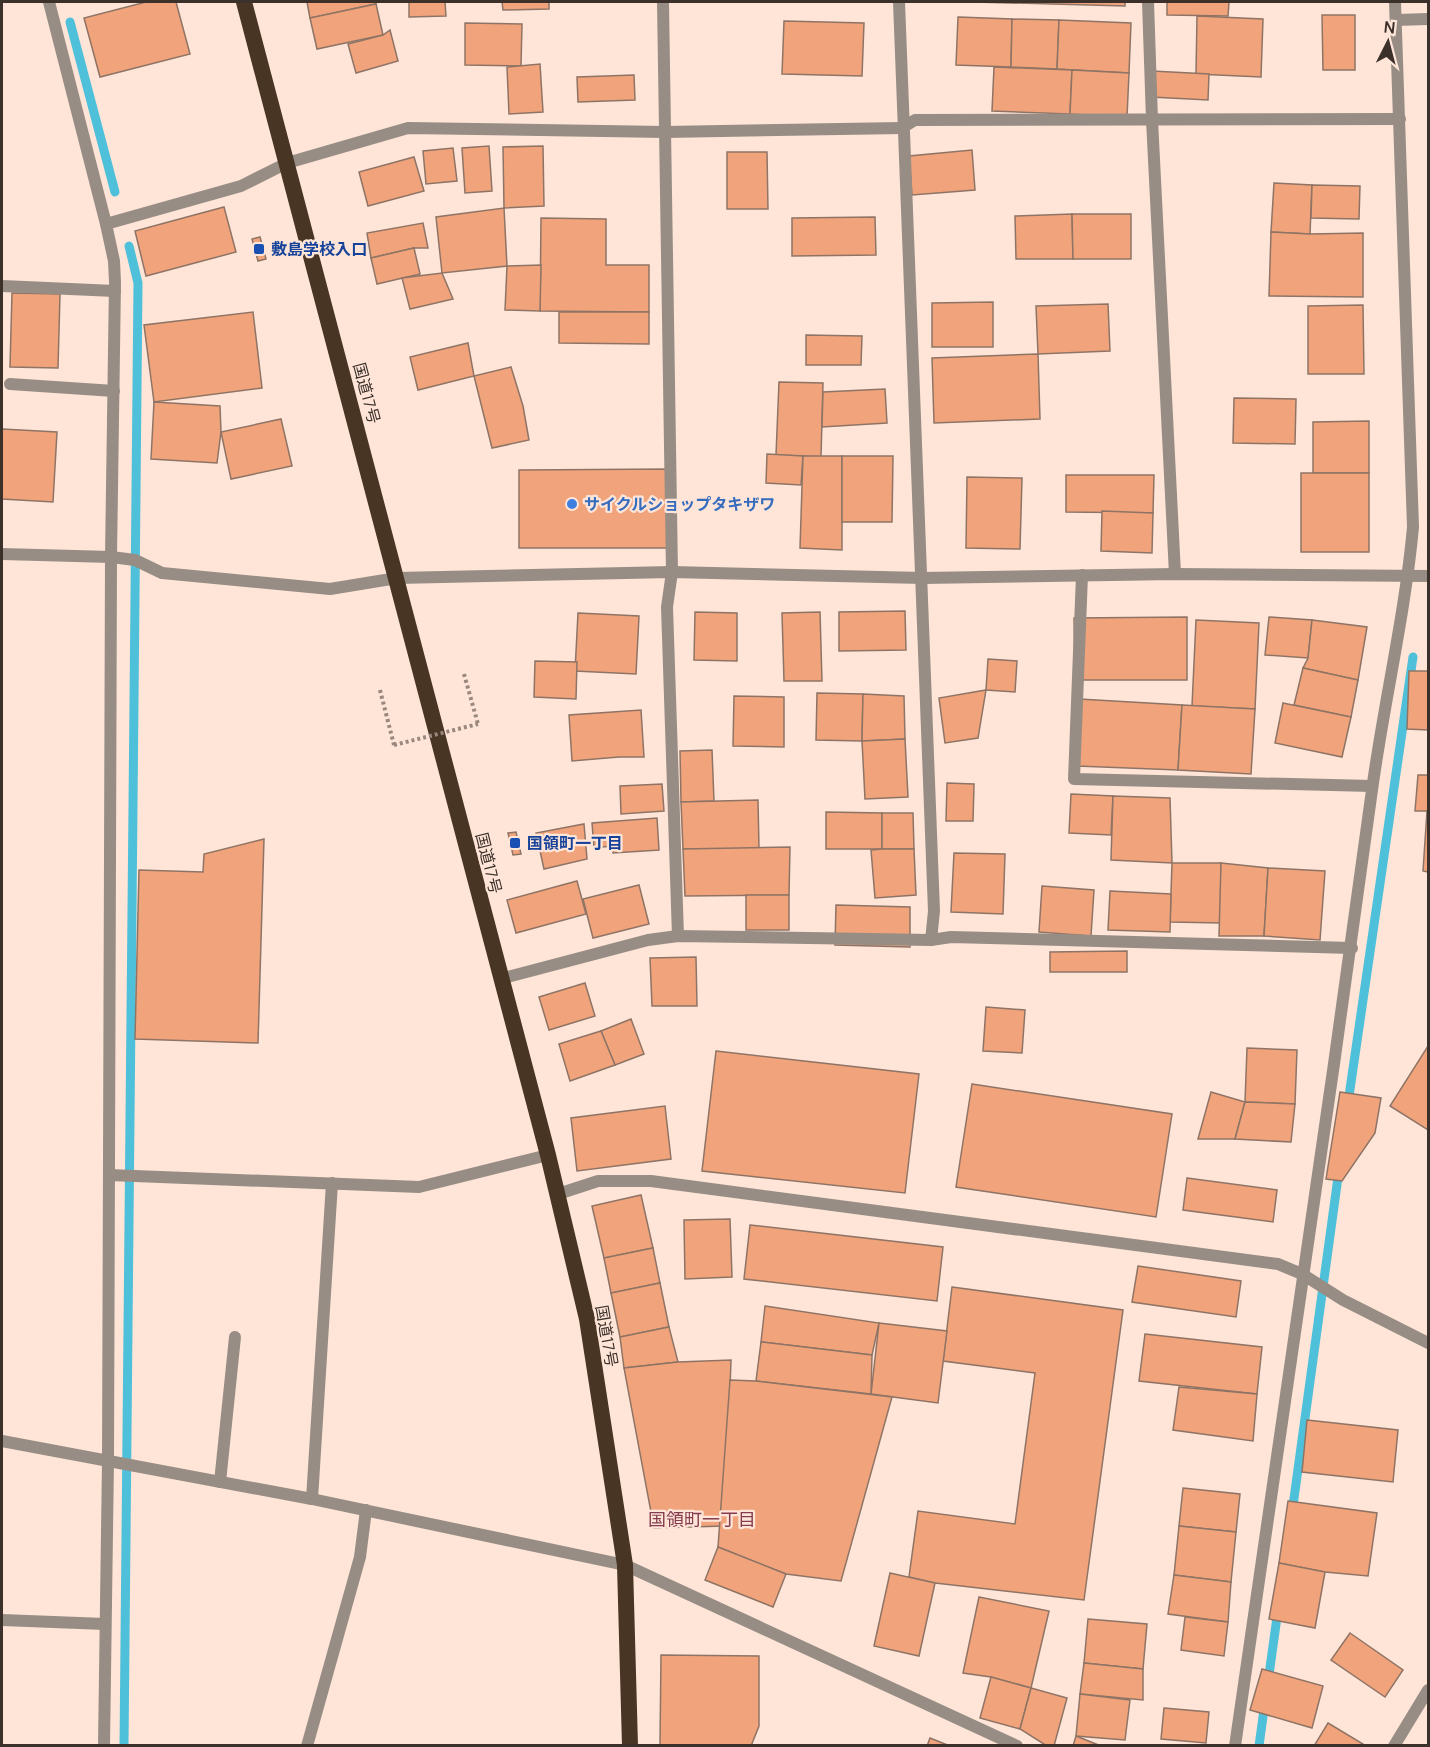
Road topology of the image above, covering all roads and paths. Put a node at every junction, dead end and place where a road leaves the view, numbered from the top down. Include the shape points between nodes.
1 (49, 2) edge
2 (244, 2) edge
3 (663, 2) edge
4 (899, 2) edge
5 (1148, 2) edge
6 (1395, 2) edge
7 (1428, 19) edge
8 (1396, 20) junction
9 (1400, 119) junction
10 (1152, 120) junction
11 (902, 128) junction
12 (665, 132) junction
13 (287, 163) junction
14 (105, 224) junction
15 (2, 286) edge
16 (115, 291) junction
17 (10, 384) dead end
18 (114, 391) junction
19 (2, 554) edge
20 (111, 557) junction
21 (672, 572) junction
22 (1175, 574) junction
23 (1082, 575) junction
24 (1408, 575) junction
25 (1428, 576) edge
26 (397, 578) junction
27 (923, 578) junction
28 (464, 674) dead end
29 (380, 690) dead end
30 (1372, 786) junction
31 (678, 936) junction
32 (930, 940) junction
33 (1352, 948) junction
34 (500, 979) junction
35 (548, 1155) junction
36 (118, 1176) junction
37 (332, 1183) junction
38 (558, 1194) junction
39 (1302, 1274) junction
40 (234, 1337) dead end
41 (1428, 1342) edge
42 (2, 1441) edge
43 (108, 1461) junction
44 (220, 1482) junction
45 (312, 1499) junction
46 (366, 1510) junction
47 (625, 1565) junction
48 (2, 1620) edge
49 (105, 1624) junction
50 (1428, 1690) edge
51 (104, 1746) edge
52 (307, 1746) edge
53 (630, 1746) edge
54 (1017, 1746) edge
55 (1235, 1746) edge
56 (1394, 1746) edge

1 - 14 street
2 - 13 highway, 国道17号
3 - 12 street
4 - 11 street
5 - 10 street
6 - 8 street
7 - 8 street
8 - 9 street
9 - 10 street
9 - 24 street via 1413,527
10 - 11 street via 915,120
10 - 22 street
11 - 12 street
11 - 27 street
12 - 13 street via 408,128
12 - 21 street
13 - 14 street via 241,186
13 - 26 highway, 国道17号
14 - 16 street via 114,261
15 - 16 street
16 - 18 street
17 - 18 street
18 - 20 street
19 - 20 street
20 - 26 street via 135,560 162,573 330,589
20 - 36 street
21 - 26 street
21 - 27 street
21 - 31 street via 667,607
22 - 23 street
22 - 24 street
23 - 27 street
23 - 30 street via 1074,779
24 - 25 street
24 - 30 street
26 - 34 highway, 国道17号
27 - 32 street via 934,911
28 - 29 path, bridge via 478,724 394,745
30 - 33 street
31 - 32 street
31 - 34 street via 648,940
32 - 33 street via 951,937
33 - 39 street
34 - 35 highway, 国道17号
35 - 37 street via 418,1187
35 - 38 highway, 国道17号
36 - 37 street
36 - 43 street
37 - 45 street
38 - 39 street via 598,1180 651,1181 1278,1264
38 - 47 highway, 国道17号 via 587,1319
39 - 41 street via 1343,1300
39 - 55 street
40 - 44 street
42 - 43 street
43 - 44 street
43 - 49 street
44 - 45 street
45 - 46 street
46 - 47 street
46 - 52 street via 360,1557
47 - 53 highway, 国道17号
47 - 54 street
48 - 49 street
49 - 51 street
50 - 56 street

